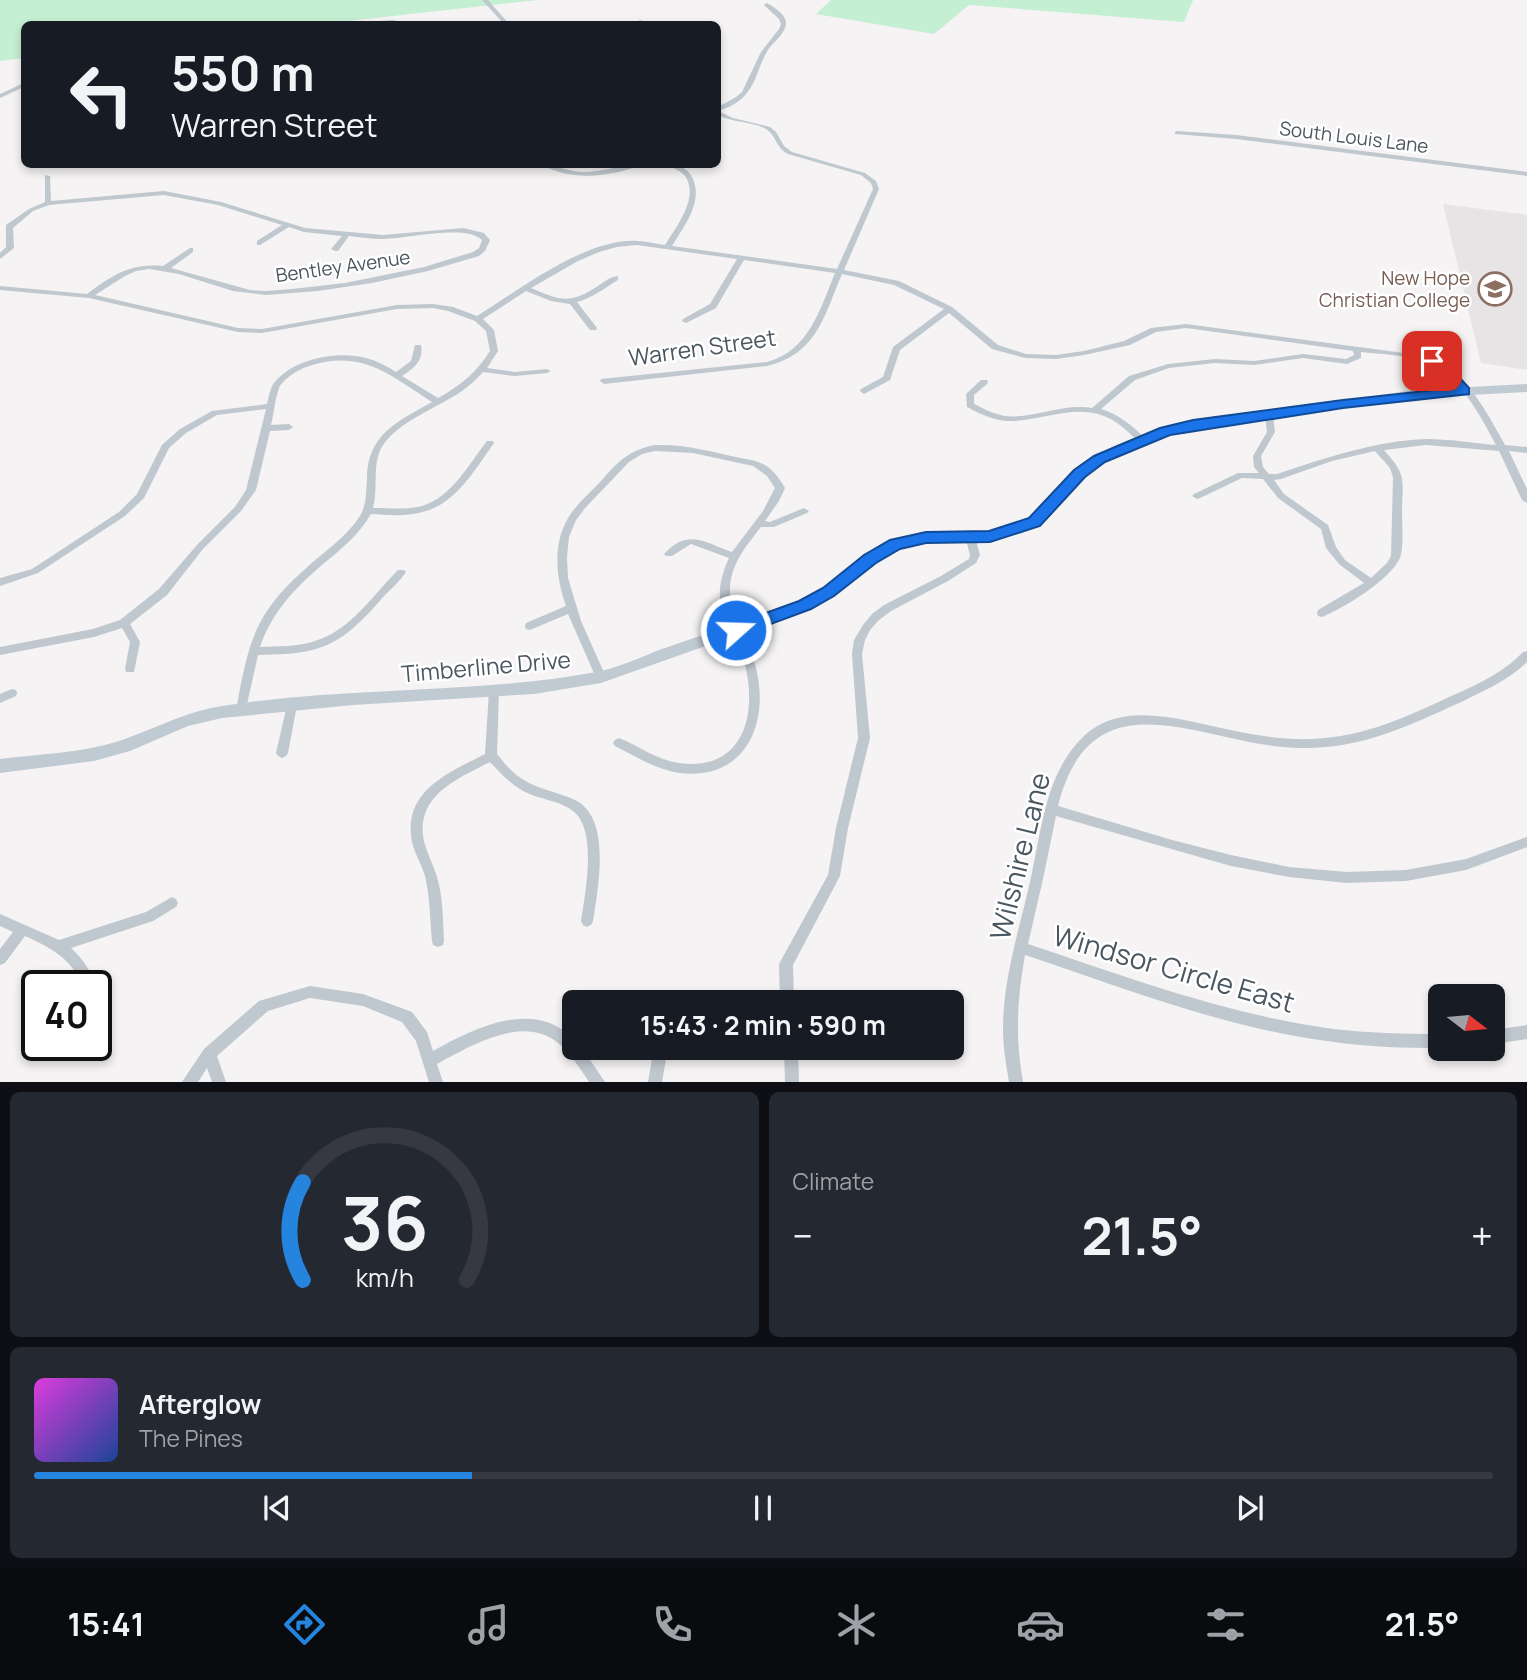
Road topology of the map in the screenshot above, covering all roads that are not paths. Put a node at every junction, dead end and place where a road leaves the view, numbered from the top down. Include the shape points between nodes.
1 (485, 0) edge
2 (766, 5) dead end
3 (505, 21) edge
4 (21, 86) edge
5 (0, 96) edge
6 (721, 109) edge
7 (721, 113) edge
8 (1177, 133) dead end
9 (551, 168) edge
10 (621, 168) edge
11 (677, 168) edge
12 (1527, 174) edge
13 (47, 176) dead end
14 (128, 187) dead end
15 (126, 197) junction
16 (48, 203) junction
17 (286, 226) junction
18 (347, 234) junction
19 (260, 243) dead end
20 (668, 246) junction
21 (335, 249) dead end
22 (190, 250) dead end
23 (0, 257) edge
24 (742, 257) junction
25 (163, 270) junction
26 (842, 272) junction
27 (615, 278) dead end
28 (0, 288) edge
29 (527, 289) junction
30 (89, 296) junction
31 (573, 302) junction
32 (950, 309) junction
33 (478, 319) junction
34 (686, 321) dead end
35 (593, 328) dead end
36 (418, 347) dead end
37 (1357, 349) junction
38 (483, 370) junction
39 (547, 371) dead end
40 (396, 376) junction
41 (604, 381) dead end
42 (984, 382) dead end
43 (1527, 388) edge
44 (863, 391) dead end
45 (1464, 391) junction
46 (438, 402) junction
47 (271, 406) junction
48 (1094, 411) junction
49 (1269, 415) junction
50 (289, 427) dead end
51 (267, 428) junction
52 (1142, 440) junction
53 (490, 443) dead end
54 (1377, 448) junction
55 (1503, 448) junction
56 (1527, 450) edge
57 (1267, 477) junction
58 (1197, 496) dead end
59 (1527, 500) edge
60 (367, 511) junction
61 (804, 511) dead end
62 (761, 524) junction
63 (970, 536) junction
64 (669, 554) dead end
65 (734, 556) junction
66 (401, 572) dead end
67 (1370, 582) junction
68 (0, 583) edge
69 (569, 608) junction
70 (1322, 612) dead end
71 (124, 623) junction
72 (530, 626) dead end
73 (736, 630) junction
74 (253, 651) junction
75 (0, 652) edge
76 (1527, 655) edge
77 (130, 669) dead end
78 (601, 677) junction
79 (494, 691) junction
80 (12, 693) dead end
81 (0, 699) edge
82 (292, 705) junction
83 (241, 710) junction
84 (619, 743) dead end
85 (282, 753) dead end
86 (491, 756) junction
87 (0, 765) edge
88 (1053, 809) junction
89 (1527, 842) edge
90 (173, 903) dead end
91 (0, 920) edge
92 (587, 921) dead end
93 (22, 930) junction
94 (438, 941) dead end
95 (60, 946) junction
96 (1021, 948) junction
97 (0, 959) edge
98 (82, 970) edge
99 (787, 990) edge
100 (1527, 1032) edge
101 (1505, 1035) edge
102 (1428, 1040) edge
103 (209, 1054) junction
104 (659, 1060) edge
105 (791, 1060) edge
106 (429, 1061) junction
107 (189, 1082) edge
108 (219, 1082) edge
109 (436, 1082) edge
110 (598, 1082) edge
111 (655, 1082) edge
112 (792, 1082) edge
113 (1016, 1082) edge

1 - 3 street
2 - 6 street via 782,20 781,33 764,53 747,92
4 - 5 street
7 - 26 street, Warren Street via 734,122 768,129 786,151 863,174 874,182 874,194
8 - 12 street, South Louis Lane
9 - 10 street via 582,176
11 - 20 street via 686,172 693,194 690,209
13 - 16 street
14 - 15 street
15 - 16 street, Bentley Avenue
15 - 17 street, Bentley Avenue via 172,194 230,206
16 - 23 street, Bentley Avenue via 9,227 10,247
17 - 18 street, Bentley Avenue
17 - 19 street
18 - 21 street
18 - 25 street, Bentley Avenue via 400,237 463,230 486,240 475,254 417,273 278,292 239,291
20 - 24 street
20 - 29 street via 629,243 602,247
22 - 25 street
24 - 26 street
24 - 34 street, Warren Street via 713,306
25 - 30 street, Bentley Avenue via 133,270
26 - 32 street via 896,283
26 - 41 street, Warren Street via 811,336 782,360
27 - 31 street
28 - 30 street
29 - 31 street via 556,302
29 - 33 street
30 - 33 street via 238,330 295,327 412,306 450,309
31 - 35 street
32 - 37 street via 995,347 1041,358 1126,343 1169,326
32 - 44 street via 900,345 887,378
33 - 38 street via 491,330 495,351
36 - 40 street via 416,363
37 - 45 street via 1432,361
37 - 48 street via 1358,356 1346,362 1303,356 1168,366 1132,378
38 - 39 street
38 - 46 street via 463,389
40 - 46 street
40 - 47 street via 364,360 346,357 309,363 286,374 276,385
42 - 48 street via 970,394 970,405 995,419
43 - 45 street
45 - 49 street, Timberline Drive
45 - 55 street
46 - 60 street via 385,436 374,452
47 - 51 street
47 - 68 street via 215,413 183,431 165,447 141,496 122,514 35,571
48 - 52 street via 1122,421
49 - 52 street, Timberline Drive via 1193,425
49 - 57 street via 1271,432 1257,456
50 - 51 street
51 - 71 street via 251,490 238,509 163,592
52 - 63 street, Timberline Drive via 1080,473 1034,522 990,537
53 - 60 street via 450,493 436,503 419,510
54 - 55 street via 1426,442
54 - 57 street
54 - 67 street via 1398,477 1396,556 1391,566
55 - 56 street
55 - 59 street
57 - 58 street via 1241,475
57 - 67 street via 1281,496 1325,527 1331,548 1342,562
60 - 74 street via 355,530 275,604
61 - 62 street via 771,525
62 - 65 street
62 - 69 street via 780,488 765,468 671,448 634,452 572,520 565,536 562,568
63 - 73 street, Timberline Drive via 895,544 805,605
63 - 99 street via 973,561 885,609 859,641 864,738 834,876 786,964
64 - 65 street via 691,541
65 - 73 street via 725,584 727,615
66 - 74 street via 330,640 309,647
67 - 70 street
69 - 72 street
69 - 78 street
71 - 75 street
71 - 77 street via 135,642
73 - 78 street, Timberline Drive
73 - 84 street via 753,688 749,730 740,751 713,767 687,769 668,766
74 - 83 street
76 - 88 street, Wilshire Lane via 1506,673 1400,726 1345,741 1266,741 1158,719 1114,724 1073,755
78 - 79 street, Timberline Drive
79 - 82 street, Timberline Drive
79 - 86 street
80 - 81 street
82 - 83 street, Timberline Drive
82 - 85 street
83 - 87 street, Timberline Drive via 185,720 94,754
86 - 92 street via 514,780 577,807 586,817 593,867
86 - 94 street via 433,789 418,813 417,838 432,884
88 - 89 street via 1234,862 1325,877 1431,873
88 - 96 street, Wilshire Lane
90 - 95 street via 149,917
91 - 93 street
93 - 95 street
93 - 97 street
95 - 98 street
96 - 102 street, Windsor Circle East via 1256,1022 1345,1037
96 - 113 street, Wilshire Lane via 1008,1016
100 - 101 street
103 - 106 street via 264,1006 310,992 363,1000 407,1017 422,1037
103 - 107 street
103 - 108 street
104 - 111 street
105 - 112 street
106 - 109 street
106 - 110 street via 509,1025 537,1026 561,1037

